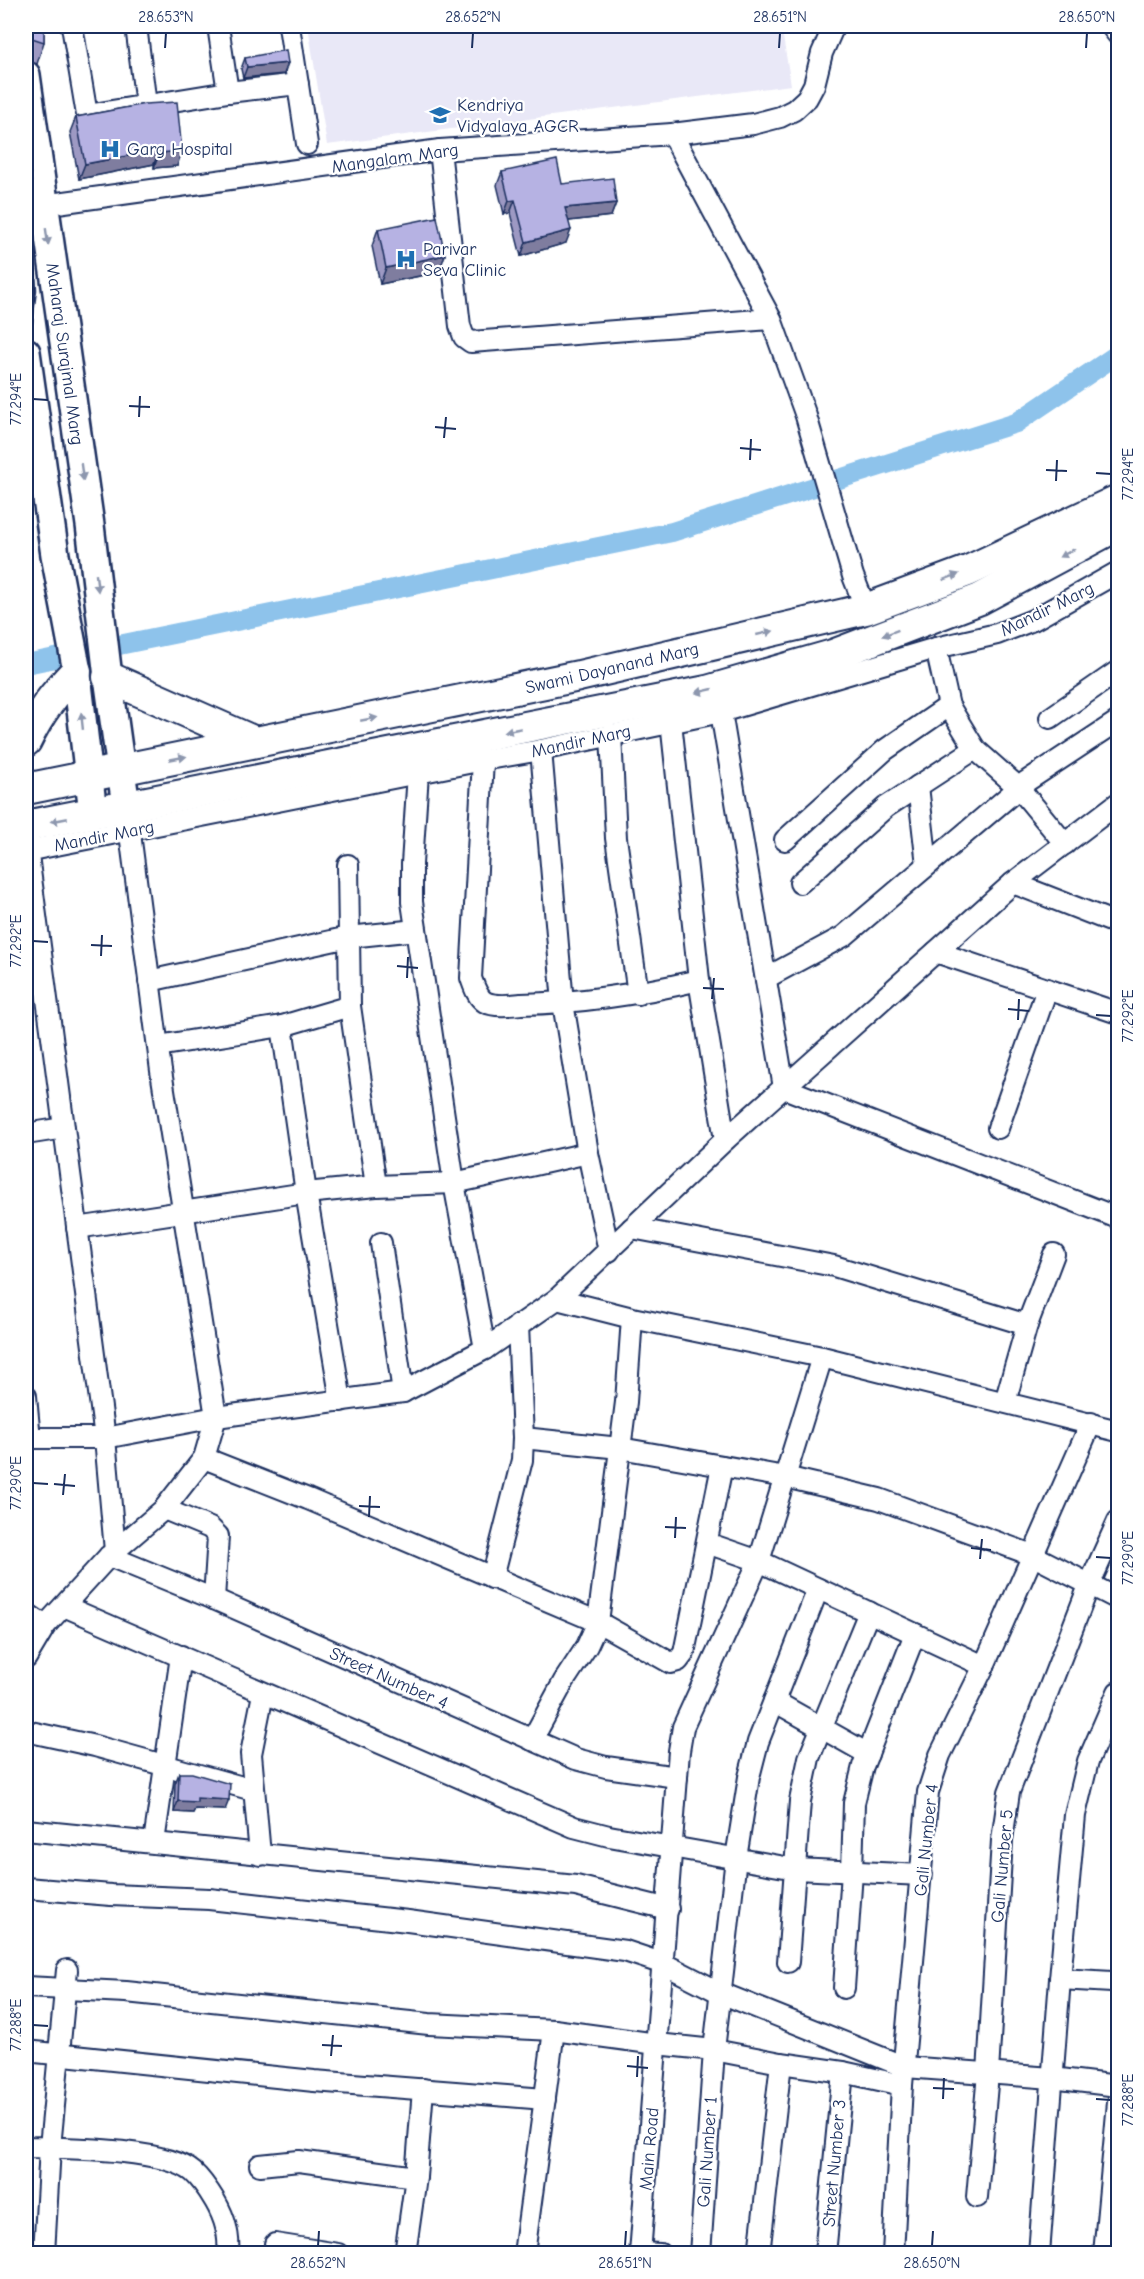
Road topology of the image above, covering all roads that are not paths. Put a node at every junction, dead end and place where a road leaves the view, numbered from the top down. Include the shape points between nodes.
1 (72, 26) edge
2 (136, 26) edge
3 (218, 26) edge
4 (289, 26) edge
5 (834, 26) edge
6 (1111, 26) edge
7 (1119, 35) edge
8 (26, 75) edge
9 (298, 84) junction
10 (228, 92) junction
11 (146, 105) junction
12 (672, 134) junction
13 (307, 144) dead end
14 (440, 150) junction
15 (34, 205) edge
16 (771, 319) junction
17 (26, 352) edge
18 (1119, 500) edge
19 (1119, 525) edge
20 (1119, 572) edge
21 (866, 609) junction
22 (936, 648) junction
23 (76, 668) junction
24 (1119, 671) edge
25 (108, 677) junction
26 (949, 706) junction
27 (721, 712) junction
28 (1050, 718) dead end
29 (1119, 721) edge
30 (672, 722) junction
31 (611, 734) junction
32 (26, 741) edge
33 (255, 742) junction
34 (975, 749) junction
35 (540, 750) junction
36 (483, 760) junction
37 (121, 769) junction
38 (418, 773) junction
39 (88, 776) junction
40 (918, 786) junction
41 (1019, 788) junction
42 (26, 789) edge
43 (1116, 808) edge
44 (93, 813) junction
45 (128, 819) junction
46 (785, 840) dead end
47 (26, 841) edge
48 (1065, 844) junction
49 (348, 865) dead end
50 (927, 866) junction
51 (800, 883) dead end
52 (1013, 883) junction
53 (1119, 924) edge
54 (416, 930) junction
55 (349, 937) junction
56 (936, 952) junction
57 (766, 978) junction
58 (699, 980) junction
59 (149, 981) junction
60 (1047, 989) junction
61 (638, 994) junction
62 (563, 1003) junction
63 (350, 1006) junction
64 (1119, 1013) edge
65 (282, 1026) junction
66 (158, 1046) junction
67 (784, 1088) junction
68 (64, 1128) junction
69 (998, 1128) dead end
70 (26, 1134) edge
71 (725, 1140) junction
72 (588, 1153) junction
73 (454, 1183) junction
74 (375, 1186) junction
75 (306, 1193) junction
76 (184, 1212) junction
77 (1119, 1218) edge
78 (77, 1228) junction
79 (632, 1228) junction
80 (381, 1244) dead end
81 (609, 1251) junction
82 (1054, 1254) dead end
83 (557, 1299) junction
84 (632, 1318) junction
85 (518, 1325) junction
86 (1027, 1325) junction
87 (484, 1349) junction
88 (822, 1357) junction
89 (403, 1392) junction
90 (26, 1396) edge
91 (341, 1401) junction
92 (1005, 1402) junction
93 (216, 1418) junction
94 (1090, 1423) junction
95 (1118, 1429) edge
96 (28, 1438) edge
97 (105, 1438) junction
98 (524, 1438) junction
99 (620, 1448) junction
100 (204, 1458) junction
101 (722, 1466) junction
102 (785, 1477) junction
103 (164, 1509) junction
104 (1119, 1521) edge
105 (707, 1543) junction
106 (112, 1554) junction
107 (1032, 1555) junction
108 (759, 1561) junction
109 (492, 1578) junction
110 (1090, 1583) junction
111 (818, 1589) junction
112 (214, 1599) junction
113 (1119, 1599) edge
114 (64, 1606) junction
115 (869, 1612) junction
116 (26, 1613) edge
117 (598, 1622) junction
118 (45, 1626) junction
119 (915, 1634) junction
120 (181, 1656) junction
121 (26, 1658) edge
122 (984, 1666) junction
123 (1119, 1692) edge
124 (263, 1694) junction
125 (774, 1701) junction
126 (821, 1728) junction
127 (26, 1731) edge
128 (532, 1740) junction
129 (868, 1754) junction
130 (165, 1767) junction
131 (677, 1777) junction
132 (253, 1790) junction
133 (26, 1830) edge
134 (154, 1842) junction
135 (671, 1848) junction
136 (260, 1855) junction
137 (736, 1858) junction
138 (796, 1869) junction
139 (852, 1872) junction
140 (922, 1875) junction
141 (26, 1888) edge
142 (668, 1909) junction
143 (788, 1962) dead end
144 (664, 1964) junction
145 (66, 1979) junction
146 (1060, 1979) junction
147 (1119, 1985) edge
148 (26, 1987) edge
149 (844, 1988) dead end
150 (721, 1993) junction
151 (554, 2030) junction
152 (657, 2044) junction
153 (714, 2050) junction
154 (26, 2051) edge
155 (59, 2054) junction
156 (781, 2063) junction
157 (843, 2072) junction
158 (988, 2073) junction
159 (904, 2076) junction
160 (1052, 2078) junction
161 (1119, 2086) edge
162 (423, 2089) junction
163 (545, 2099) junction
164 (1119, 2102) edge
165 (26, 2146) edge
166 (50, 2147) junction
167 (260, 2164) dead end
168 (417, 2177) junction
169 (978, 2197) dead end
170 (274, 2244) dead end
171 (44, 2253) edge
172 (228, 2253) edge
173 (338, 2253) edge
174 (405, 2253) edge
175 (524, 2253) edge
176 (640, 2253) edge
177 (660, 2253) edge
178 (700, 2253) edge
179 (759, 2253) edge
180 (825, 2253) edge
181 (893, 2253) edge
182 (1039, 2253) edge
183 (1104, 2253) edge

1 - 11 street via 87,115
2 - 11 street
3 - 10 street
4 - 9 street
5 - 12 street, Mangalam Marg via 814,85 794,110 753,124
6 - 7 street
8 - 15 main road, Maharaj Surajmal Marg
9 - 10 street
9 - 13 street
10 - 11 street
12 - 14 street, Mangalam Marg
12 - 16 street
14 - 15 street, Mangalam Marg
14 - 16 street via 460,326 471,342
15 -> 25 main road, Maharaj Surajmal Marg via 90,525
16 - 21 street via 806,416
17 - 23 main road via 55,555
21 -> 18 main road, Swami Dayanand Marg via 968,571
19 -> 45 main road via 980,599 832,655 707,691
20 - 22 street, Mandir Marg via 1033,620 997,634
33 -> 21 main road, Swami Dayanand Marg via 579,676
22 - 26 street
22 - 27 street, Mandir Marg
23 - 32 main road via 40,713
39 -> 23 main road
24 - 28 street
25 - 33 main road
25 - 37 main road, Maharaj Surajmal Marg
26 - 34 street
26 - 46 street via 885,750
27 - 30 street, Mandir Marg
27 - 57 street
29 - 41 street
30 - 31 street, Mandir Marg
30 - 58 street
31 - 35 street, Mandir Marg
31 - 61 street via 616,838
37 -> 33 main road, Swami Dayanand Marg
34 - 40 street
34 - 41 street
35 - 36 street, Mandir Marg
35 - 62 street
36 - 38 street, Mandir Marg
36 - 62 street via 471,978 485,1002
37 - 39 main road, Swami Dayanand Marg
37 - 45 main road, Maharaj Surajmal Marg
38 - 45 street, Mandir Marg
38 - 54 street via 412,864
39 - 42 main road, Swami Dayanand Marg
39 - 44 main road
40 - 50 street
40 - 51 street via 886,807
41 - 48 street
41 - 50 street
43 - 48 street
44 - 45 main road
44 -> 47 main road
45 - 47 street, Mandir Marg
45 - 59 street
47 - 68 street
48 - 52 street
49 - 55 street
50 - 57 street via 844,936
52 - 53 street
52 - 56 street
54 - 55 street
54 - 73 street
55 - 59 street
55 - 63 street
56 - 60 street
56 - 67 street
57 - 67 street
58 - 61 street
58 - 71 street
59 - 66 street
60 - 64 street
60 - 69 street
61 - 62 street
62 - 72 street
63 - 65 street
63 - 74 street
65 - 66 street
65 - 75 street
66 - 76 street
67 - 71 street
67 - 77 street
68 - 70 street
68 - 78 street
71 - 79 street
72 - 73 street
72 - 81 street
73 - 74 street
73 - 87 street
74 - 75 street
75 - 76 street
75 - 91 street
76 - 78 street
76 - 93 street
78 - 97 street
79 - 81 street
79 - 86 street via 834,1266
80 - 89 street
81 - 83 street
82 - 86 street
83 - 84 street
83 - 85 street
84 - 88 street
84 - 99 street
85 - 87 street
85 - 98 street
86 - 92 street
87 - 89 street
88 - 92 street
88 - 102 street, Main Road
89 - 91 street
90 - 96 street
91 - 93 street
92 - 94 street
93 - 97 street
93 - 100 street
94 - 95 street
94 - 107 street, Gali Number 4
96 - 97 street
97 - 106 street
98 - 99 street
98 - 109 street via 519,1480
99 - 101 street
99 - 117 street
100 - 103 street
100 - 109 street
101 - 102 street
101 - 105 street
102 - 107 street via 879,1499
102 - 108 street, Main Road
103 - 106 street
103 - 112 street via 210,1528 218,1536
104 - 110 street, Gali Number 5
105 - 108 street
105 - 117 street via 684,1653 678,1661 666,1662
106 - 112 street, Street Number 4
106 - 114 street
107 - 110 street
107 - 122 street, Gali Number 4
108 - 111 street
108 - 131 street, Main Road via 683,1727
109 - 117 street
110 - 113 street
110 - 158 street, Gali Number 5 via 1008,1792
111 - 115 street
111 - 125 street, Gali Number 1
112 - 128 street, Street Number 4
114 - 118 street
114 - 120 street
115 - 119 street
115 - 126 street
116 - 118 street
117 - 128 street
118 - 121 street
119 - 122 street
119 - 129 street
120 - 124 street
120 - 130 street
122 - 140 street, Gali Number 4 via 940,1755 928,1792
123 - 146 street via 1081,1786
124 - 132 street via 251,1754
124 - 135 street via 574,1827
125 - 126 street
125 - 137 street, Gali Number 1 via 754,1758
126 - 129 street
126 - 138 street via 804,1778
127 - 130 street
128 - 131 street, Street Number 4 via 606,1767
129 - 139 street via 854,1803
130 - 132 street
130 - 134 street
131 - 135 street, Main Road
132 - 136 street
133 - 134 street
134 - 136 street
135 - 137 street
135 - 142 street, Main Road
136 - 142 street via 576,1886
137 - 138 street
137 - 150 street, Gali Number 1
138 - 139 street
138 - 143 street
139 - 140 street
139 - 149 street
140 - 159 street, Gali Number 4
141 - 144 street via 209,1899 408,1920 625,1951
142 - 144 street, Main Road
144 - 150 street
144 - 152 street, Main Road
145 - 148 street
145 - 151 street via 429,2024
145 - 155 street
146 - 147 street
146 - 160 street
150 - 153 street, Gali Number 1
150 - 159 street
151 - 152 street
151 - 163 street
152 - 153 street
152 - 176 street, Main Road
153 - 156 street
153 - 178 street, Gali Number 1
154 - 155 street
155 - 162 street
155 - 166 street
156 - 157 street
156 - 179 street
157 - 159 street
157 - 180 street, Street Number 3
158 - 159 street
158 - 160 street
158 - 169 street, Gali Number 5
159 - 181 street, Gali Number 4
160 - 161 street
160 - 182 street
162 - 163 street
162 - 168 street
163 - 175 street
164 - 183 street
165 - 166 street
166 - 171 street
166 - 172 street via 142,2154 170,2160 192,2171 223,2214
167 - 168 street via 299,2161
168 - 174 street
170 - 173 street
176 - 177 street

